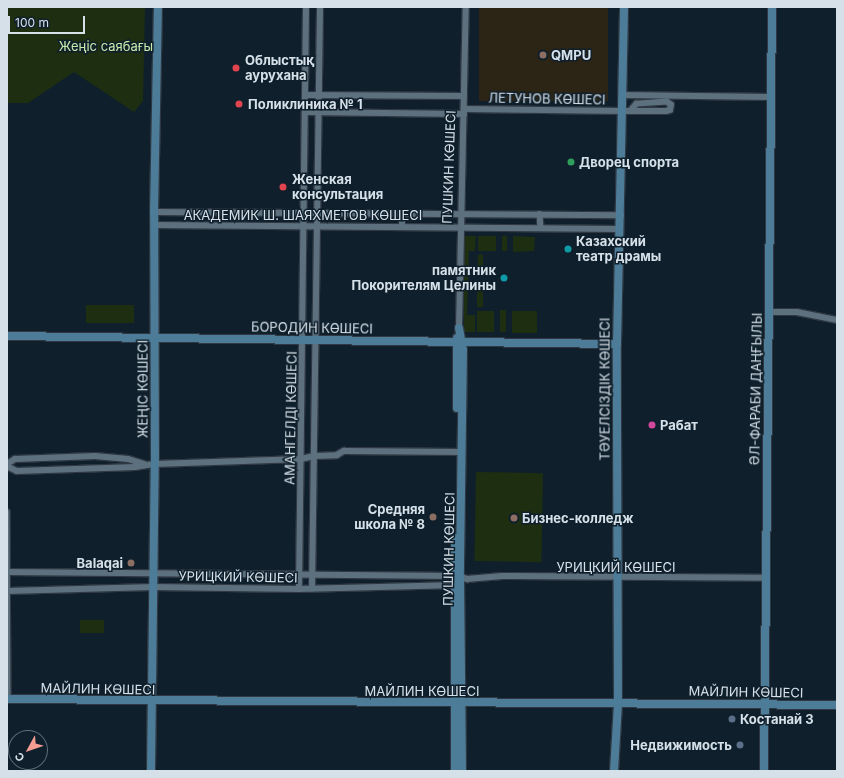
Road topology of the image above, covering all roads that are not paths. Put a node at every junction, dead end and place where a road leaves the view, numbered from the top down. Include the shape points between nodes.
1 (158, 7) edge
2 (306, 7) edge
3 (320, 7) edge
4 (466, 7) edge
5 (624, 7) edge
6 (772, 7) edge
7 (305, 95) junction
8 (319, 95) junction
9 (622, 95) junction
10 (464, 96) junction
11 (771, 97) junction
12 (464, 111) junction
13 (622, 111) junction
14 (631, 111) junction
15 (305, 112) junction
16 (319, 112) junction
17 (154, 212) junction
18 (304, 214) junction
19 (317, 214) junction
20 (402, 214) junction
21 (540, 214) junction
22 (460, 215) junction
23 (621, 216) junction
24 (154, 225) junction
25 (459, 226) junction
26 (304, 227) junction
27 (317, 227) junction
28 (402, 227) junction
29 (541, 228) junction
30 (620, 229) junction
31 (768, 312) junction
32 (837, 320) edge
33 (459, 328) joint
34 (7, 336) edge
35 (155, 338) junction
36 (302, 340) junction
37 (316, 340) junction
38 (459, 342) junction
39 (617, 344) junction
40 (460, 452) junction
41 (314, 456) junction
42 (301, 459) junction
43 (155, 464) junction
44 (7, 465) edge
45 (144, 465) junction
46 (7, 512) edge
47 (7, 572) edge
48 (153, 572) junction
49 (300, 574) junction
50 (312, 574) junction
51 (618, 578) junction
52 (766, 578) junction
53 (459, 580) junction
54 (153, 587) junction
55 (299, 589) junction
56 (312, 589) junction
57 (7, 591) edge
58 (7, 700) edge
59 (152, 702) junction
60 (618, 703) junction
61 (457, 704) junction
62 (764, 704) junction
63 (837, 705) edge
64 (458, 740) junction
65 (151, 771) edge
66 (455, 771) edge
67 (462, 771) edge
68 (614, 771) edge
69 (764, 771) edge

1 - 17 main road, ЖЕҢІС КӨШЕСІ
2 - 7 street, АМАНГЕЛДІ КӨШЕСІ
3 - 8 street, АМАНГЕЛДІ КӨШЕСІ
4 - 10 street, ПУШКИН КӨШЕСІ
5 - 9 main road, ТӘУЕЛСІЗДІК КӨШЕСІ
6 - 11 main road, ӘЛ-ФАРАБИ ДАҢҒЫЛЫ
7 - 8 street
7 - 15 street, АМАНГЕЛДІ КӨШЕСІ
8 - 10 street
8 - 16 street, АМАНГЕЛДІ КӨШЕСІ
9 - 11 street
9 - 13 main road, ТӘУЕЛСІЗДІК КӨШЕСІ
10 - 12 street, ПУШКИН КӨШЕСІ
11 - 31 main road, ӘЛ-ФАРАБИ ДАҢҒЫЛЫ
12 - 13 street, ЛЕТУНОВ КӨШЕСІ
12 - 16 street, ЛЕТУНОВ КӨШЕСІ
12 - 22 street, ПУШКИН КӨШЕСІ
13 - 14 street, ЛЕТУНОВ КӨШЕСІ
13 - 23 main road, ТӘУЕЛСІЗДІК КӨШЕСІ
14 - 14 street, ЛЕТУНОВ КӨШЕСІ via 666,111 670,110 671,105 667,102 637,104
15 - 16 street, ЛЕТУНОВ КӨШЕСІ
15 - 18 street, АМАНГЕЛДІ КӨШЕСІ
16 - 19 street, АМАНГЕЛДІ КӨШЕСІ
17 - 18 street, АКАДЕМИК Ш. ШАЯХМЕТОВ КӨШЕСІ
17 - 24 main road, ЖЕҢІС КӨШЕСІ
18 - 19 street, АКАДЕМИК Ш. ШАЯХМЕТОВ КӨШЕСІ
18 - 26 street, АМАНГЕЛДІ КӨШЕСІ
19 - 20 street, АКАДЕМИК Ш. ШАЯХМЕТОВ КӨШЕСІ
19 - 27 street, АМАНГЕЛДІ КӨШЕСІ
20 - 22 street, АКАДЕМИК Ш. ШАЯХМЕТОВ КӨШЕСІ
20 - 28 street
21 - 22 street, АКАДЕМИК Ш. ШАЯХМЕТОВ КӨШЕСІ
21 - 23 street, АКАДЕМИК Ш. ШАЯХМЕТОВ КӨШЕСІ
21 - 29 street
22 - 25 street, ПУШКИН КӨШЕСІ
23 - 30 main road, ТӘУЕЛСІЗДІК КӨШЕСІ
24 - 26 street, АКАДЕМИК Ш. ШАЯХМЕТОВ КӨШЕСІ
24 - 35 main road, ЖЕҢІС КӨШЕСІ
25 - 28 street, АКАДЕМИК Ш. ШАЯХМЕТОВ КӨШЕСІ
25 - 29 street, АКАДЕМИК Ш. ШАЯХМЕТОВ КӨШЕСІ
25 - 33 street, ПУШКИН КӨШЕСІ
26 - 27 street, АКАДЕМИК Ш. ШАЯХМЕТОВ КӨШЕСІ
26 - 36 street, АМАНГЕЛДІ КӨШЕСІ
27 - 28 street, АКАДЕМИК Ш. ШАЯХМЕТОВ КӨШЕСІ
27 - 37 street, АМАНГЕЛДІ КӨШЕСІ
29 - 30 street, АКАДЕМИК Ш. ШАЯХМЕТОВ КӨШЕСІ
30 - 39 main road, ТӘУЕЛСІЗДІК КӨШЕСІ
31 - 32 street via 797,312
31 - 52 main road, ӘЛ-ФАРАБИ ДАҢҒЫЛЫ
33 - 38 main road, ПУШКИН КӨШЕСІ
34 - 35 main road, БОРОДИН КӨШЕСІ
35 - 36 main road, БОРОДИН КӨШЕСІ
35 - 43 main road, ЖЕҢІС КӨШЕСІ
36 - 37 main road, БОРОДИН КӨШЕСІ
36 - 42 street, АМАНГЕЛДІ КӨШЕСІ
37 - 38 main road, БОРОДИН КӨШЕСІ
37 - 41 street, АМАНГЕЛДІ КӨШЕСІ
38 - 39 main road, БОРОДИН КӨШЕСІ
38 - 40 main road, ПУШКИН КӨШЕСІ
39 - 51 main road, ТӘУЕЛСІЗДІК КӨШЕСІ
40 - 41 street via 344,451 337,455
40 - 53 main road, ПУШКИН КӨШЕСІ
41 - 42 street
41 - 50 street, АМАНГЕЛДІ КӨШЕСІ
42 - 43 street
42 - 49 street, АМАНГЕЛДІ КӨШЕСІ
43 - 45 street
43 - 48 main road, ЖЕҢІС КӨШЕСІ
44 - 45 street via 17,471 135,468
44 - 45 street via 15,459 95,456 128,459
46 - 47 street
47 - 48 street, УРИЦКИЙ КӨШЕСІ
47 - 57 street
48 - 49 street, УРИЦКИЙ КӨШЕСІ
48 - 54 main road, ЖЕҢІС КӨШЕСІ
49 - 50 street, УРИЦКИЙ КӨШЕСІ
49 - 55 street, АМАНГЕЛДІ КӨШЕСІ
50 - 53 street, УРИЦКИЙ КӨШЕСІ
50 - 56 street, АМАНГЕЛДІ КӨШЕСІ
51 - 52 street, УРИЦКИЙ КӨШЕСІ
51 - 53 street, УРИЦКИЙ КӨШЕСІ via 502,576
51 - 60 main road, ТӘУЕЛСІЗДІК КӨШЕСІ
52 - 62 main road, ӘЛ-ФАРАБИ ДАҢҒЫЛЫ
53 - 56 street, УРИЦКИЙ КӨШЕСІ
53 - 61 main road, ПУШКИН КӨШЕСІ
54 - 55 street, УРИЦКИЙ КӨШЕСІ
54 - 57 street, УРИЦКИЙ КӨШЕСІ
54 - 59 main road, ЖЕҢІС КӨШЕСІ
55 - 56 street, УРИЦКИЙ КӨШЕСІ
57 - 58 street
58 - 59 main road, МАЙЛИН КӨШЕСІ
59 - 61 main road, МАЙЛИН КӨШЕСІ
59 - 65 main road, ЖЕҢІС КӨШЕСІ
60 - 61 main road, МАЙЛИН КӨШЕСІ
60 - 62 main road, МАЙЛИН КӨШЕСІ
60 - 68 main road, ТӘУЕЛСІЗДІК КӨШЕСІ
61 - 64 main road, ПУШКИН КӨШЕСІ
62 - 63 main road, МАЙЛИН КӨШЕСІ
62 - 69 main road, ӘЛ-ФАРАБИ ДАҢҒЫЛЫ
64 - 66 main road, ПУШКИН КӨШЕСІ
64 - 67 main road, ПУШКИН КӨШЕСІ

